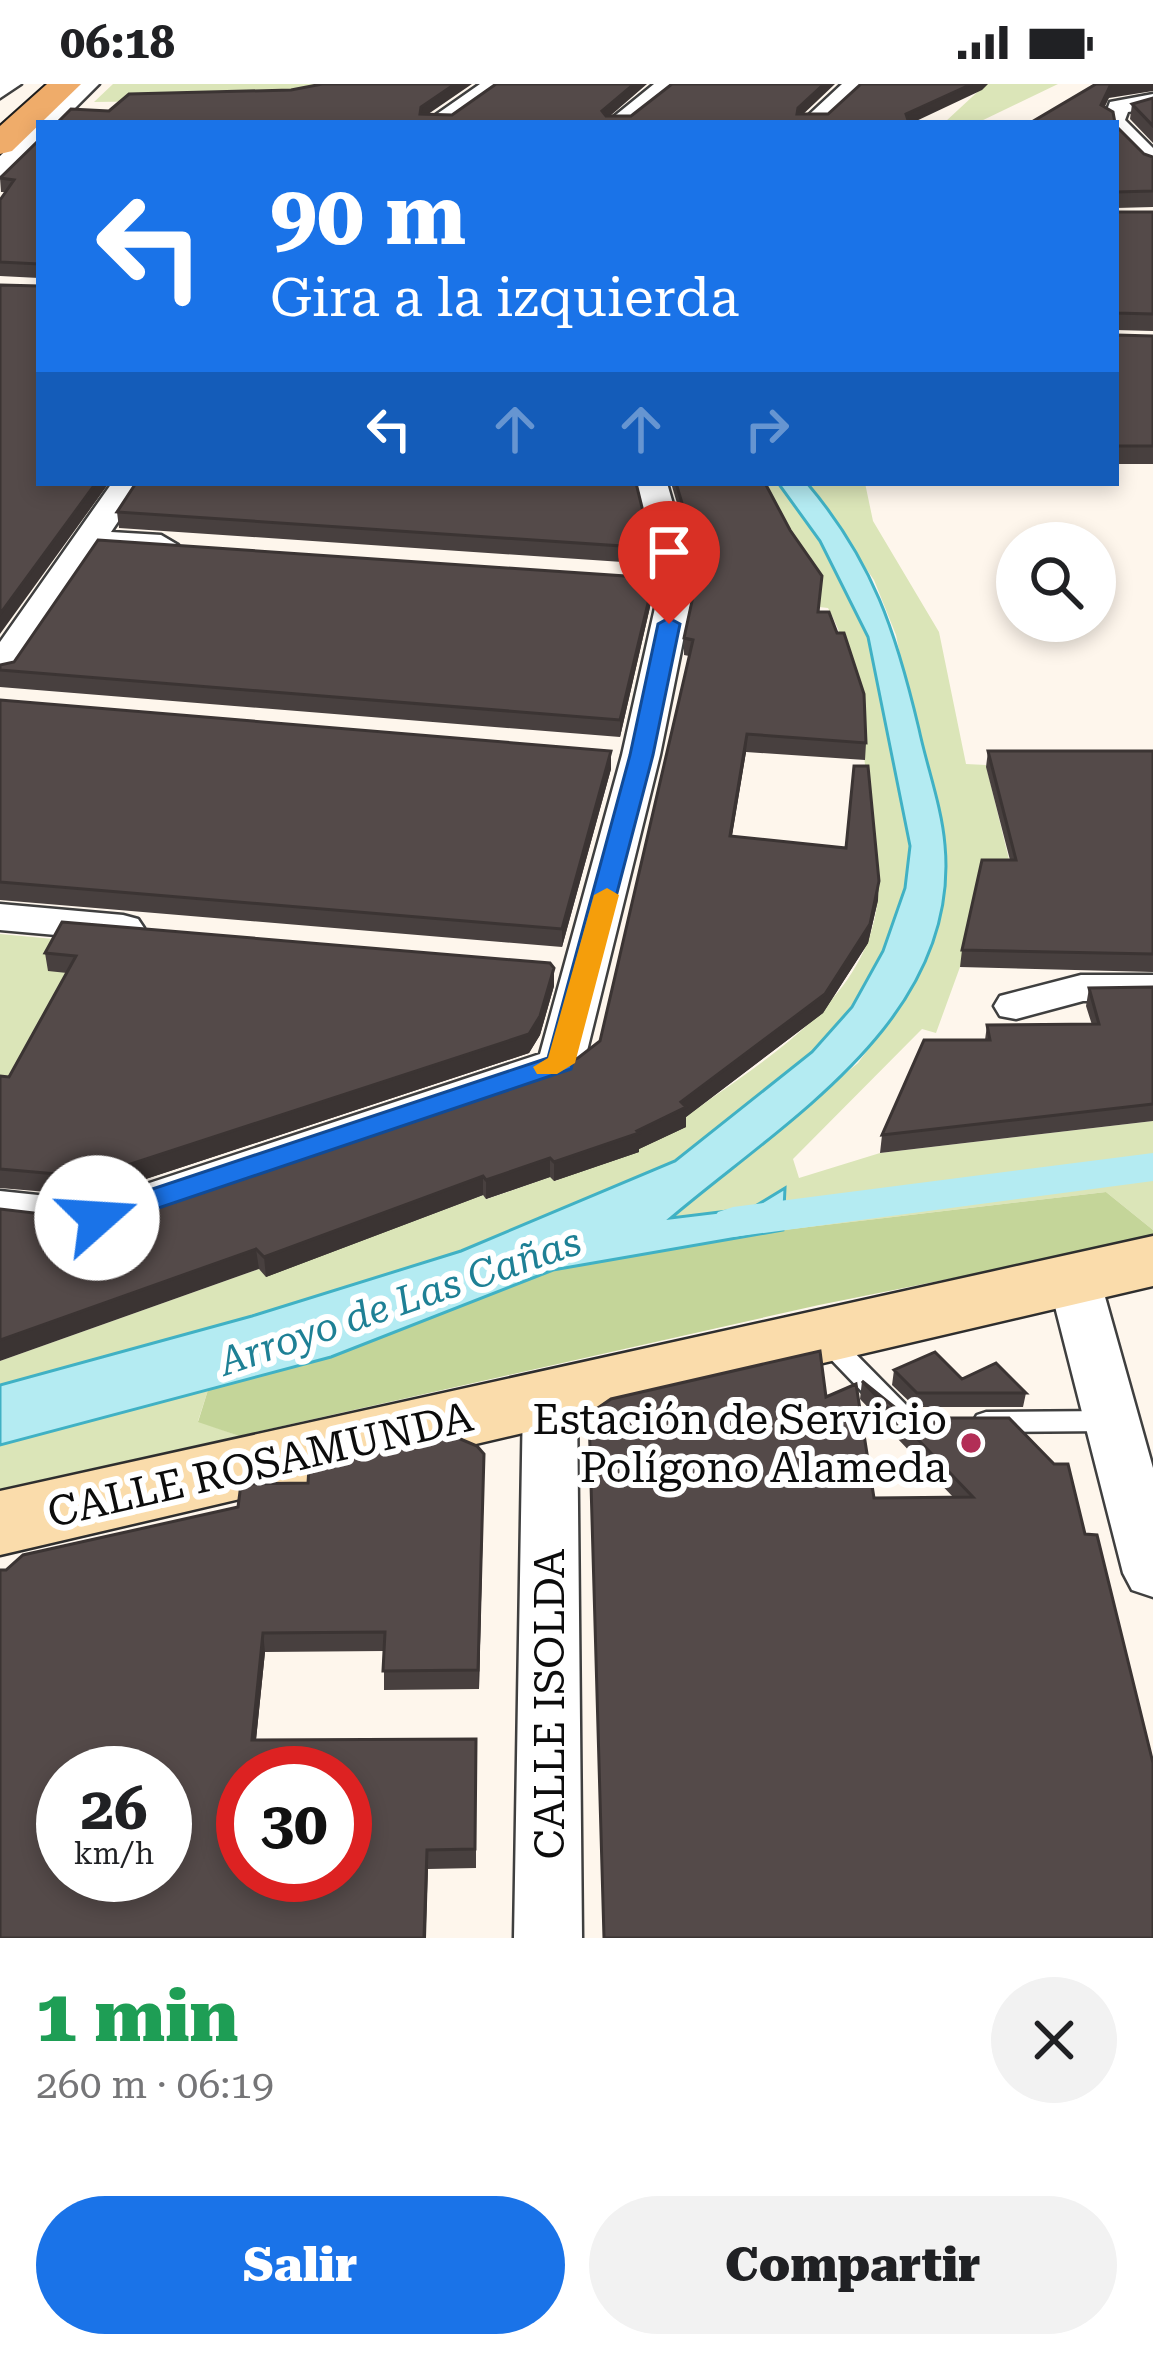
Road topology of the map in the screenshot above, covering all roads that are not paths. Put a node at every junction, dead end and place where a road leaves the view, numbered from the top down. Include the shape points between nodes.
1 (38, 84) edge
2 (64, 84) edge
3 (88, 84) edge
4 (494, 84) edge
5 (668, 84) edge
6 (855, 84) edge
7 (1153, 100) edge
8 (0, 118) edge
9 (50, 120) edge
10 (440, 120) edge
11 (621, 120) edge
12 (814, 120) edge
13 (1115, 120) edge
14 (1119, 127) edge
15 (36, 133) edge
16 (0, 144) edge
17 (1153, 160) edge
18 (0, 169) edge
19 (126, 486) edge
20 (651, 486) edge
21 (89, 540) junction
22 (183, 546) edge
23 (631, 578) edge
24 (678, 581) junction
25 (0, 614) edge
26 (37, 616) junction
27 (0, 668) edge
28 (594, 751) edge
29 (641, 755) junction
30 (0, 917) edge
31 (165, 931) edge
32 (542, 964) edge
33 (589, 968) junction
34 (1153, 988) edge
35 (1016, 1006) dead end
36 (0, 1208) edge
37 (1153, 1262) edge
38 (1074, 1280) junction
39 (823, 1336) junction
40 (550, 1398) junction
41 (1112, 1421) junction
42 (0, 1523) edge
43 (1153, 1573) edge
44 (548, 1938) edge

1 - 8 main road
2 - 16 main road
3 - 9 street
4 - 10 street
5 - 11 street
6 - 12 street
7 - 13 street via 1118,107
14 - 17 street
15 - 18 street
19 - 21 street
20 - 24 street
21 - 22 street
21 - 26 street
23 - 24 street
24 - 29 street
25 - 26 street
26 - 27 street
28 - 29 street
29 - 33 street
30 - 31 street
32 - 33 street
33 - 36 street via 561,1063 97,1218
34 - 35 street via 1081,988
37 - 38 main road, CALLE ROSAMUNDA
38 - 39 main road, CALLE ROSAMUNDA
38 - 41 street
39 - 40 main road, CALLE ROSAMUNDA
39 - 41 lane via 907,1422
40 - 42 main road, CALLE ROSAMUNDA
40 - 44 street, CALLE ISOLDA
41 - 43 street

